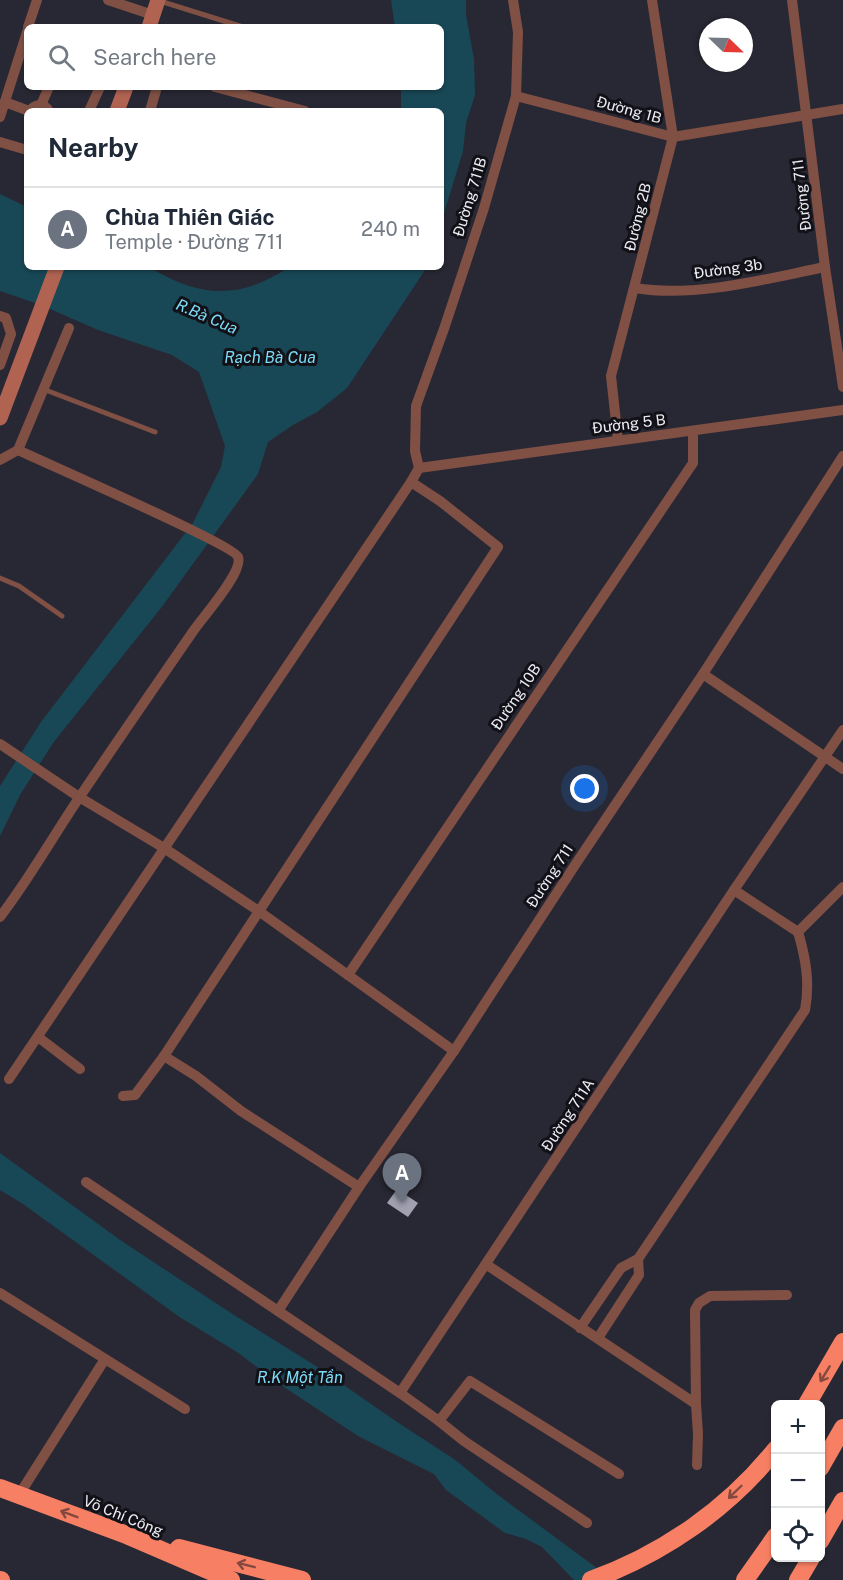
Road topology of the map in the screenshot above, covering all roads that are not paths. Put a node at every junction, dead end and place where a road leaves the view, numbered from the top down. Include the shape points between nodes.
1 (37, 0) edge
2 (108, 0) edge
3 (513, 0) edge
4 (652, 0) edge
5 (792, 0) edge
6 (154, 11) edge
7 (29, 24) edge
8 (226, 24) edge
9 (24, 42) edge
10 (49, 90) edge
11 (99, 90) edge
12 (125, 90) edge
13 (156, 90) edge
14 (226, 90) edge
15 (516, 96) junction
16 (5, 102) junction
17 (45, 108) edge
18 (90, 108) edge
19 (118, 108) edge
20 (151, 108) edge
21 (294, 108) edge
22 (24, 109) edge
23 (843, 109) edge
24 (807, 115) junction
25 (0, 117) edge
26 (674, 137) junction
27 (0, 142) edge
28 (24, 148) edge
29 (825, 267) junction
30 (56, 270) edge
31 (635, 288) junction
32 (0, 316) edge
33 (69, 328) dead end
34 (0, 365) edge
35 (843, 387) edge
36 (43, 389) junction
37 (843, 410) edge
38 (0, 418) edge
39 (693, 431) junction
40 (155, 432) dead end
41 (618, 440) junction
42 (18, 450) junction
43 (843, 456) edge
44 (0, 460) edge
45 (419, 468) junction
46 (411, 482) junction
47 (0, 578) edge
48 (62, 616) dead end
49 (704, 674) junction
50 (843, 730) edge
51 (5, 747) edge
52 (825, 758) junction
53 (843, 769) edge
54 (79, 797) junction
55 (164, 848) junction
56 (843, 887) edge
57 (734, 890) junction
58 (260, 912) junction
59 (0, 917) edge
60 (798, 932) junction
61 (348, 975) junction
62 (38, 1037) junction
63 (454, 1051) junction
64 (164, 1056) junction
65 (80, 1070) dead end
66 (9, 1079) dead end
67 (123, 1096) dead end
68 (86, 1182) dead end
69 (359, 1187) junction
70 (638, 1259) junction
71 (487, 1265) junction
72 (0, 1293) edge
73 (787, 1295) dead end
74 (278, 1311) junction
75 (580, 1328) junction
76 (598, 1338) junction
77 (843, 1342) edge
78 (105, 1359) junction
79 (400, 1394) junction
80 (809, 1400) edge
81 (696, 1404) junction
82 (185, 1409) dead end
83 (439, 1421) junction
84 (843, 1428) edge
85 (771, 1454) edge
86 (825, 1459) edge
87 (697, 1465) dead end
88 (619, 1474) dead end
89 (0, 1488) edge
90 (19, 1495) junction
91 (843, 1501) edge
92 (587, 1523) dead end
93 (825, 1532) edge
94 (124, 1534) junction
95 (771, 1543) edge
96 (771, 1556) edge
97 (808, 1562) edge
98 (231, 1580) edge
99 (302, 1580) edge
100 (591, 1580) edge
101 (746, 1580) edge
102 (757, 1580) edge
103 (798, 1580) edge

1 - 7 street
2 - 6 street
3 - 15 street, Đường 711B via 518,32
4 - 26 street, Đường 2B
5 - 24 street, Đường 711
6 - 8 lane
9 - 16 street
10 - 17 street
11 - 18 street
12 - 19 main road
13 - 20 street
14 - 21 street
15 - 26 street, Đường 1B
15 - 45 street, Đường 711B via 484,208 416,405 415,451
16 - 22 street
16 - 25 street
23 - 24 street, Đường 1B
24 - 26 street, Đường 1B
24 - 29 street, Đường 711
26 - 31 street, Đường 2B
27 - 28 street
29 - 31 street, Đường 3b via 737,285 658,292
29 - 35 street, Đường 711
30 - 38 main road
31 - 41 street, Đường 2B via 611,376
32 - 34 street via 6,318 11,334
33 - 36 street
36 - 40 lane
36 - 42 street
37 - 39 street, Đường 5 B
39 - 41 street, Đường 5 B
39 - 61 street, Đường 10B via 693,464
41 - 45 street, Đường 5 B
42 - 44 street
42 - 54 street via 170,520 238,557 235,575
43 - 49 street, Đường 711
45 - 46 street
46 - 55 street
46 - 58 street via 498,547
47 - 48 lane via 19,586
49 - 52 street
49 - 63 street, Đường 711
50 - 52 street, Đường 711A
51 - 54 street
52 - 53 street
52 - 57 street, Đường 711A
54 - 55 street
54 - 59 street
55 - 58 street
55 - 62 street
56 - 60 street
57 - 60 street
57 - 71 street, Đường 711A
58 - 61 street
58 - 64 street
60 - 70 street via 807,967 805,1010
61 - 63 street
62 - 65 street
62 - 66 street
63 - 69 street, Đường 711
64 - 67 street via 135,1095
64 - 69 street
68 - 74 street
69 - 74 street, Đường 711
70 - 75 street via 621,1268
70 - 76 street via 639,1275
71 - 75 street
71 - 79 street, Đường 711A
72 - 78 street
73 - 81 street via 710,1296 699,1303 695,1310
74 - 79 street
75 - 76 street
76 - 81 street
77 -> 80 highway
78 - 82 street
78 - 90 street
79 - 83 street
81 - 87 street
83 - 88 street via 470,1381
83 - 92 street
84 - 86 highway
85 -> 100 highway via 730,1497 673,1541
89 - 90 highway, Võ Chí Công
94 -> 90 highway, Võ Chí Công
91 - 93 highway
94 - 98 highway, Võ Chí Công
99 -> 94 highway
95 - 101 highway
96 - 102 highway
97 - 103 highway

